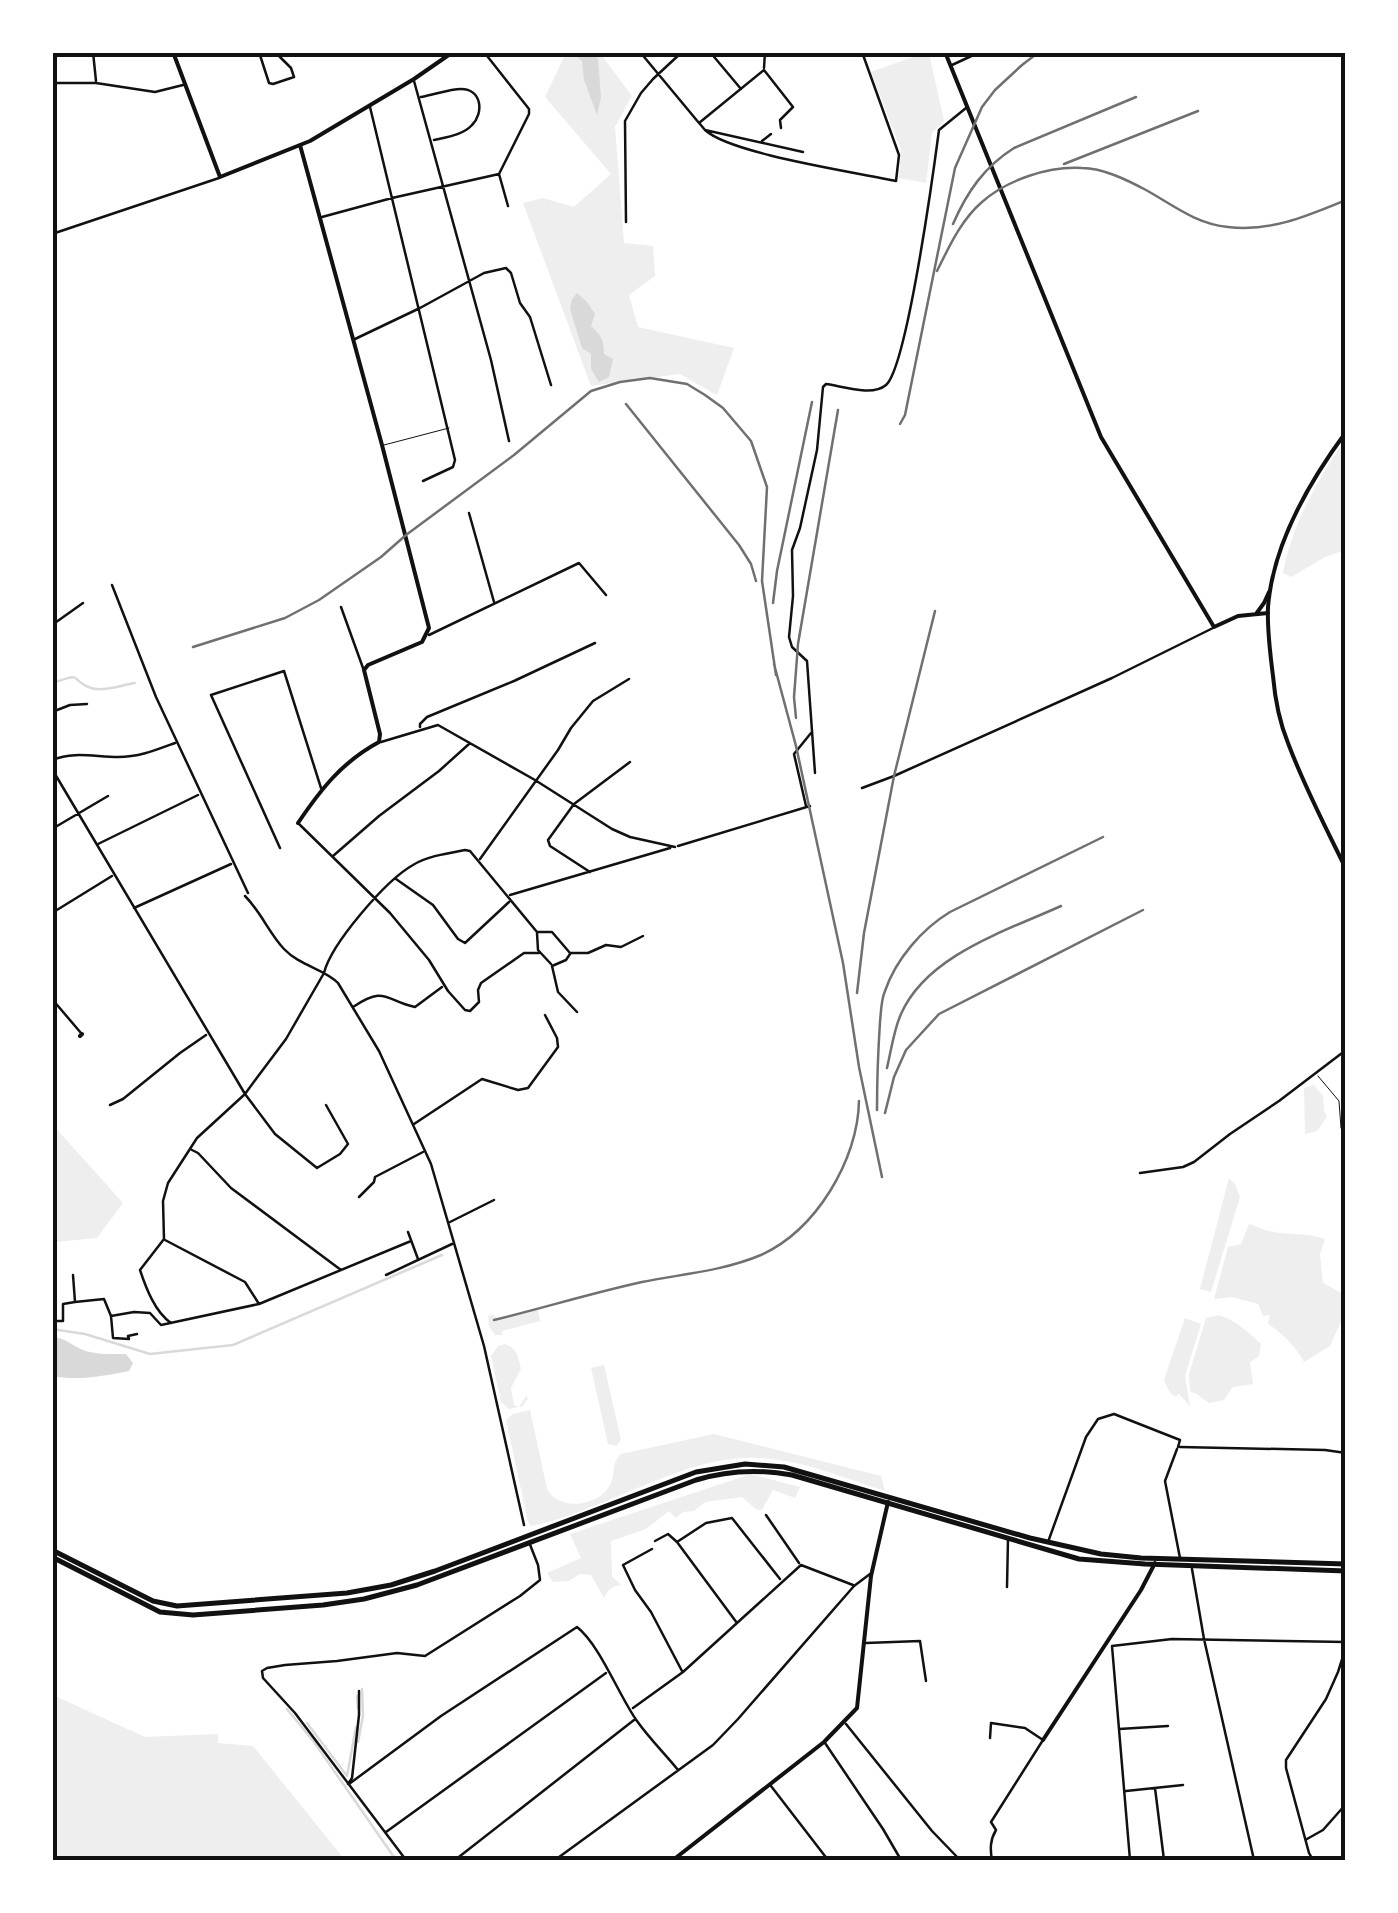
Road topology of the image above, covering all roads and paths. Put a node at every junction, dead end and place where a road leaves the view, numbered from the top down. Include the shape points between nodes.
1 (93, 52) edge
2 (173, 52) edge
3 (259, 52) edge
4 (275, 52) edge
5 (453, 52) edge
6 (484, 52) edge
7 (640, 52) edge
8 (682, 52) edge
9 (710, 52) edge
10 (765, 52) edge
11 (862, 52) edge
12 (945, 52) edge
13 (980, 52) edge
14 (950, 66) junction
15 (764, 70) junction
16 (658, 74) junction
17 (414, 79) junction
18 (96, 82) junction
19 (52, 83) edge
20 (185, 85) junction
21 (741, 89) junction
22 (420, 97) junction
23 (370, 106) junction
24 (968, 108) junction
25 (699, 122) junction
26 (781, 128) dead end
27 (705, 130) junction
28 (771, 134) dead end
29 (432, 141) junction
30 (761, 142) junction
31 (300, 145) junction
32 (803, 152) dead end
33 (499, 174) junction
34 (220, 177) junction
35 (444, 187) junction
36 (392, 198) junction
37 (508, 206) dead end
38 (320, 218) junction
39 (626, 222) dead end
40 (52, 234) edge
41 (468, 281) junction
42 (420, 308) junction
43 (353, 340) junction
44 (551, 384) dead end
45 (449, 428) junction
46 (1346, 432) edge
47 (509, 441) dead end
48 (382, 445) junction
49 (423, 482) dead end
50 (469, 513) dead end
51 (112, 584) dead end
52 (1271, 588) junction
53 (606, 594) dead end
54 (83, 603) dead end
55 (495, 603) junction
56 (341, 606) dead end
57 (1256, 614) junction
58 (1268, 614) junction
59 (52, 625) edge
60 (1214, 627) junction
61 (427, 635) junction
62 (595, 642) dead end
63 (364, 670) junction
64 (628, 679) dead end
65 (88, 704) dead end
66 (52, 712) edge
67 (420, 728) junction
68 (812, 732) junction
69 (176, 742) junction
70 (379, 742) junction
71 (471, 742) junction
72 (52, 760) edge
73 (630, 762) dead end
74 (52, 769) edge
75 (815, 774) dead end
76 (535, 780) junction
77 (321, 788) junction
78 (862, 788) dead end
79 (201, 793) junction
80 (108, 796) dead end
81 (574, 804) junction
82 (78, 814) junction
83 (298, 823) joint
84 (52, 829) edge
85 (97, 845) junction
86 (675, 847) junction
87 (280, 848) dead end
88 (332, 857) junction
89 (479, 860) junction
90 (233, 864) junction
91 (1346, 870) edge
92 (591, 872) junction
93 (113, 875) junction
94 (395, 878) junction
95 (374, 898) junction
96 (509, 898) junction
97 (133, 908) junction
98 (52, 913) edge
99 (537, 932) junction
100 (643, 936) dead end
101 (539, 953) junction
102 (570, 953) junction
103 (552, 966) junction
104 (324, 973) junction
105 (445, 985) junction
106 (52, 999) edge
107 (352, 1008) junction
108 (577, 1012) dead end
109 (545, 1015) dead end
110 (208, 1034) junction
111 (81, 1035) dead end
112 (1346, 1050) edge
113 (1316, 1073) junction
114 (245, 1094) junction
115 (110, 1104) dead end
116 (326, 1104) dead end
117 (413, 1124) junction
118 (1340, 1128) dead end
119 (191, 1150) junction
120 (424, 1151) junction
121 (1140, 1173) dead end
122 (359, 1197) dead end
123 (494, 1200) dead end
124 (449, 1223) junction
125 (408, 1232) dead end
126 (164, 1239) junction
127 (411, 1241) junction
128 (455, 1243) junction
129 (418, 1260) junction
130 (340, 1270) junction
131 (73, 1275) dead end
132 (386, 1275) dead end
133 (75, 1302) junction
134 (259, 1304) junction
135 (110, 1316) junction
136 (52, 1321) edge
137 (171, 1323) junction
138 (136, 1334) dead end
139 (1178, 1447) junction
140 (1346, 1452) edge
141 (888, 1501) junction
142 (766, 1515) dead end
143 (524, 1524) joint
144 (1008, 1539) junction
145 (529, 1540) junction
146 (655, 1541) dead end
147 (678, 1542) junction
148 (1048, 1542) junction
149 (652, 1548) dead end
150 (1039, 1549) junction
151 (52, 1550) edge
152 (1054, 1553) junction
153 (52, 1558) edge
154 (1180, 1559) junction
155 (1156, 1561) junction
156 (801, 1565) junction
157 (1192, 1566) junction
158 (1346, 1567) edge
159 (872, 1573) junction
160 (781, 1581) junction
161 (854, 1586) junction
162 (1007, 1588) dead end
163 (737, 1623) junction
164 (1204, 1639) junction
165 (866, 1643) junction
166 (1105, 1644) junction
167 (1346, 1644) edge
168 (1112, 1646) junction
169 (607, 1672) junction
170 (683, 1672) junction
171 (926, 1681) dead end
172 (358, 1691) dead end
173 (631, 1710) junction
174 (636, 1720) junction
175 (845, 1723) junction
176 (1168, 1726) dead end
177 (1118, 1729) junction
178 (990, 1738) dead end
179 (1043, 1740) junction
180 (824, 1742) junction
181 (678, 1770) junction
182 (770, 1784) junction
183 (348, 1785) junction
184 (1184, 1785) dead end
185 (1155, 1788) junction
186 (1124, 1792) junction
187 (1346, 1804) edge
188 (384, 1834) junction
189 (1305, 1840) junction
190 (406, 1860) edge
191 (455, 1860) edge
192 (555, 1860) edge
193 (673, 1860) edge
194 (828, 1860) edge
195 (901, 1860) edge
196 (960, 1860) edge
197 (992, 1860) edge
198 (1130, 1860) edge
199 (1164, 1860) edge
200 (1254, 1860) edge
201 (1313, 1860) edge

1 - 18 street
2 - 20 street
3 - 4 street via 273,84 294,76
5 - 17 street
6 - 33 street via 529,114
7 - 16 street
8 - 16 street
9 - 21 street
10 - 15 street
11 - 27 street via 899,155 896,181 764,154
12 - 14 street
13 - 14 street
14 - 24 street
15 - 21 street
15 - 26 street via 794,107 780,120
16 - 25 street
16 - 39 street via 625,121
17 - 22 street
17 - 23 street
18 - 19 street
18 - 20 street via 156,92
20 - 34 street
21 - 25 street
22 - 29 street
22 - 29 street via 462,89 478,97 473,125
23 - 31 street
23 - 36 street
24 - 60 street via 1101,437
24 - 68 street via 940,130 890,380 871,390 823,386 818,450 792,550 789,637 807,661
25 - 27 street
27 - 30 street
28 - 30 street
29 - 35 street
30 - 32 street
31 - 34 street
31 - 38 street
33 - 35 street
33 - 37 street
34 - 40 street
35 - 36 street
35 - 41 street
36 - 38 street
36 - 42 street
38 - 43 street
41 - 42 street
41 - 44 street via 510,270
41 - 47 street
42 - 43 street
42 - 45 street
43 - 48 street
45 - 48 lane
45 - 49 street via 453,466
46 - 52 street via 1291,524
48 - 61 street
50 - 55 street
51 - 69 street
52 - 57 street
52 - 58 street
53 - 55 street via 579,563
54 - 59 street
55 - 61 street
56 - 63 street
57 - 58 street
57 - 60 street
58 - 91 street via 1275,695 1287,741
60 - 78 street
61 - 63 street
62 - 67 street via 427,717
63 - 70 street
64 - 76 street via 592,701
65 - 66 street
67 - 70 street
67 - 71 street via 438,725
68 - 75 street
68 - 86 street via 794,754 808,806
69 - 72 street via 130,756 70,754
69 - 79 street
70 - 77 street
71 - 76 street
71 - 88 street
73 - 81 street
74 - 82 street
76 - 81 street
76 - 89 street
77 - 83 street
77 - 87 street via 284,671 211,694
79 - 85 street
79 - 90 street
80 - 82 street
81 - 86 street via 630,836
81 - 92 street via 548,843
82 - 84 street
82 - 85 street
83 - 88 street
85 - 93 street
86 - 92 street
88 - 95 street
89 - 94 street via 466,850 416,862
89 - 96 street
90 - 97 street
90 - 104 street via 281,946
92 - 96 street
93 - 97 street
93 - 98 street
94 - 95 street
94 - 96 street via 433,904 464,943
95 - 104 street
95 - 105 street
96 - 99 street
97 - 110 street
99 - 101 street
99 - 102 street via 552,932
100 - 102 street via 621,947
101 - 103 street
101 - 105 street via 524,953 481,982 470,1010
102 - 103 street
103 - 108 street via 558,992
104 - 107 street
104 - 114 street
105 - 107 street via 416,1007 376,994
106 - 111 street
107 - 117 street
109 - 117 street via 558,1047 528,1088 482,1079
110 - 114 street
110 - 115 street
112 - 113 street
113 - 118 lane via 1339,1100
113 - 121 street via 1194,1162
114 - 116 street via 275,1134 316,1168 348,1144
114 - 119 street
117 - 120 street
119 - 126 street via 164,1192
119 - 130 street
120 - 122 street via 375,1177
120 - 124 street
123 - 124 street
124 - 128 street
125 - 127 street
126 - 134 street via 246,1282
126 - 137 street via 140,1270
127 - 129 street
127 - 130 street
128 - 129 street
128 - 143 street
129 - 132 street
130 - 134 street
131 - 133 street
133 - 135 street via 104,1299
133 - 136 street via 63,1304 63,1320
134 - 137 street
135 - 137 street via 150,1313 161,1325
135 - 138 street via 113,1338
139 - 140 street
139 - 148 street via 1180,1440 1122,1416 1098,1419
139 - 154 street via 1165,1481
141 - 144 main road
141 - 145 main road via 784,1466 735,1464 696,1472
141 - 148 main road
141 - 159 street
142 - 156 street
143 - 145 street
144 - 150 main road
144 - 162 street
145 - 151 main road via 371,1589 191,1607 153,1601
145 - 153 main road via 364,1599 193,1615 154,1610
145 - 183 street via 540,1580 425,1656 398,1653 262,1671
146 - 147 street via 668,1534
147 - 160 street via 706,1522 732,1518
147 - 163 street
148 - 150 main road
148 - 152 main road
148 - 155 main road
149 - 170 street via 623,1566
150 - 152 main road
152 - 155 main road
154 - 155 main road
154 - 158 main road
155 - 157 main road
155 - 166 street
156 - 160 street
156 - 161 street
157 - 158 main road
157 - 164 street
159 - 161 street
159 - 165 street
160 - 163 street
161 - 181 street via 738,1720
163 - 170 street
164 - 167 street
164 - 168 street
164 - 200 street
165 - 171 street via 920,1641
165 - 175 street via 857,1708
166 - 168 street
166 - 179 street
167 - 189 street via 1326,1699 1286,1760
168 - 177 street
169 - 173 street
169 - 183 street via 578,1626
169 - 188 street
170 - 173 street
172 - 183 street
173 - 174 street
174 - 181 street
174 - 191 street
175 - 180 street
175 - 196 street
176 - 177 street
177 - 186 street
178 - 179 street via 991,1722 1026,1728
179 - 197 street via 991,1822
180 - 182 street
180 - 195 street
181 - 192 street
182 - 193 street
182 - 194 street
183 - 188 street
184 - 185 street
185 - 186 street
185 - 199 street
186 - 198 street
187 - 189 street
188 - 190 street
189 - 201 street

